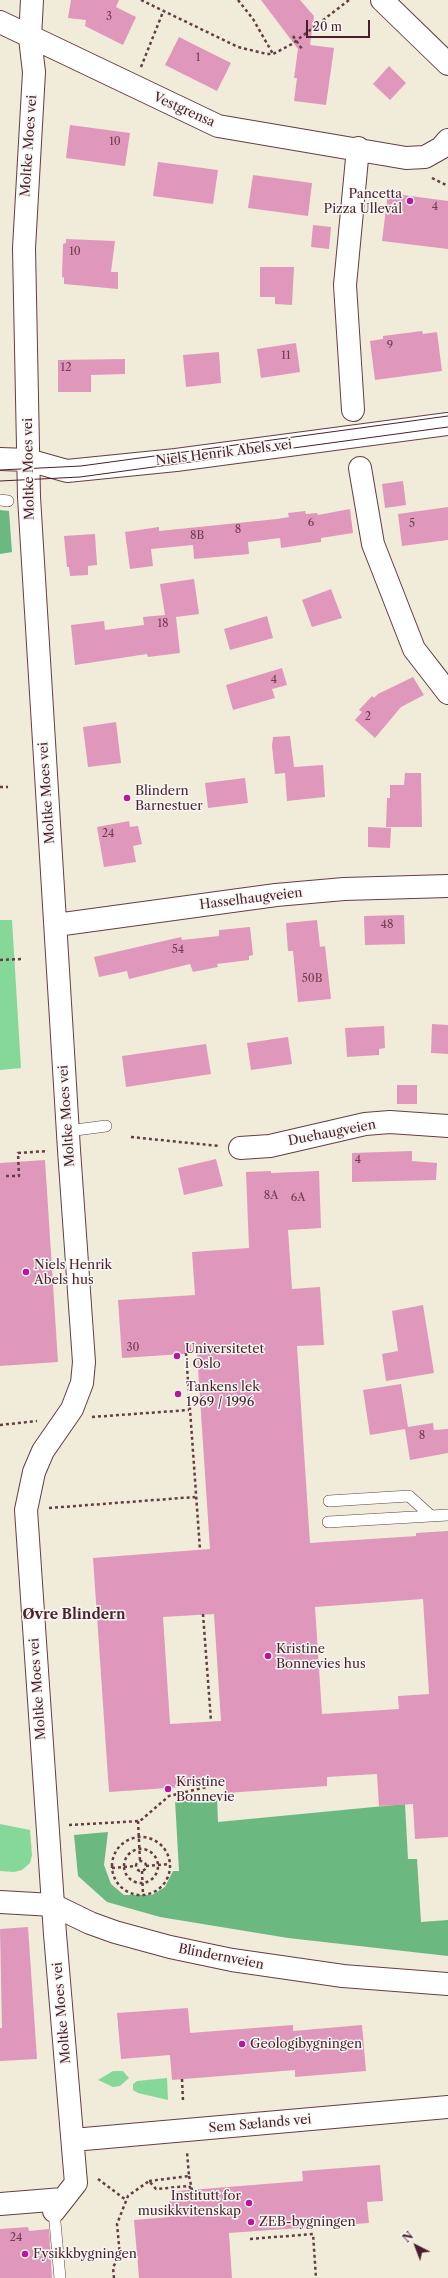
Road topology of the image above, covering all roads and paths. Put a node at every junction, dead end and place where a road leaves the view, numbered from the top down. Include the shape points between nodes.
1 (32, 0) edge
2 (141, 0) edge
3 (238, 0) edge
4 (349, 0) edge
5 (382, 0) edge
6 (163, 12) junction
7 (0, 22) edge
8 (293, 36) dead end
9 (30, 38) junction
10 (302, 48) dead end
11 (273, 54) junction
12 (448, 64) edge
13 (132, 86) junction
14 (448, 140) edge
15 (358, 148) junction
16 (428, 175) dead end
17 (448, 186) edge
18 (353, 410) dead end
19 (448, 424) edge
20 (0, 459) edge
21 (28, 460) junction
22 (360, 468) dead end
23 (448, 693) edge
24 (0, 787) edge
25 (8, 787) dead end
26 (448, 886) edge
27 (56, 925) junction
28 (21, 959) dead end
29 (0, 960) edge
30 (106, 1126) dead end
31 (448, 1126) edge
32 (68, 1131) junction
33 (131, 1137) dead end
34 (240, 1148) joint
35 (53, 1151) dead end
36 (6, 1176) dead end
37 (186, 1354) dead end
38 (189, 1410) junction
39 (90, 1417) dead end
40 (42, 1421) dead end
41 (0, 1425) edge
42 (196, 1497) junction
43 (329, 1501) dead end
44 (43, 1509) dead end
45 (448, 1515) edge
46 (431, 1516) junction
47 (328, 1522) dead end
48 (200, 1550) dead end
49 (203, 1614) dead end
50 (211, 1721) dead end
51 (215, 1785) dead end
52 (138, 1821) junction
53 (66, 1826) dead end
54 (139, 1837) junction
55 (140, 1849) junction
56 (140, 1861) junction
57 (170, 1864) junction
58 (158, 1865) junction
59 (136, 1866) junction
60 (146, 1866) junction
61 (125, 1867) junction
62 (112, 1868) junction
63 (142, 1871) junction
64 (143, 1882) junction
65 (143, 1895) junction
66 (0, 1902) edge
67 (53, 1905) junction
68 (448, 1984) edge
69 (182, 2079) dead end
70 (183, 2101) dead end
71 (448, 2107) edge
72 (185, 2130) junction
73 (73, 2140) junction
74 (190, 2176) junction
75 (101, 2182) dead end
76 (149, 2182) junction
77 (126, 2200) junction
78 (0, 2204) edge
79 (59, 2205) junction
80 (250, 2239) dead end
81 (60, 2278) edge
82 (114, 2278) edge
83 (316, 2278) edge

1 - 9 street, Moltke Moes vei
2 - 6 path
3 - 11 path via 253,19
4 - 11 path via 292,44
5 - 12 street
6 - 11 path via 238,47
6 - 13 path
7 - 9 street, Vestgrensa
8 - 10 path, bridge
9 - 13 street, Vestgrensa
9 - 21 street, Moltke Moes vei via 34,72 24,248
13 - 15 street, Vestgrensa via 218,126
14 - 15 street, Vestgrensa via 425,157 406,158
15 - 18 street via 345,285
16 - 17 path
19 - 21 street, Niels Henrik Abels vei via 176,460 67,471
20 - 21 street, Niels Henrik Abels vei
21 - 27 street, Moltke Moes vei via 34,598
22 - 23 street via 373,544 414,649
24 - 25 path
26 - 27 street, Hasselhaugveien via 344,889 276,895
27 - 32 street, Moltke Moes vei
28 - 29 path
30 - 32 lane
31 - 34 street, Duehaugveien via 390,1122 365,1124 270,1146
32 - 67 street, Moltke Moes vei via 84,1362 82,1382 72,1409 43,1451 34,1472 26,1510
33 - 34 path
35 - 36 path via 18,1153 19,1176
37 - 38 path
38 - 39 path
38 - 42 path
40 - 41 path
42 - 44 path
42 - 48 path
43 - 46 lane via 409,1496
45 - 46 lane
46 - 47 lane
49 - 50 path
51 - 52 path via 170,1796
52 - 53 path
52 - 54 path
54 - 55 path
54 - 57 path via 152,1839 160,1844
54 - 62 path via 121,1844 114,1854
55 - 56 path
55 - 58 path via 152,1853
55 - 61 path via 127,1856
56 - 59 path
56 - 60 path via 144,1861
57 - 58 path
57 - 65 path via 163,1885
58 - 60 path
58 - 64 path via 153,1877
59 - 61 path
59 - 63 path
60 - 63 path
61 - 62 path
61 - 64 path via 129,1877
62 - 65 path via 114,1878 122,1888 130,1893
63 - 64 path
64 - 65 path
66 - 67 street, Blindernveien
67 - 68 street, Blindernveien via 115,1932 200,1954 343,1976
67 - 73 street, Moltke Moes vei
69 - 70 path
71 - 72 street, Sem Sælands vei
72 - 73 street, Sem Sælands vei
72 - 74 path
73 - 79 street, Moltke Moes vei via 76,2183
74 - 76 path
74 - 76 path via 192,2190 189,2186 156,2189
75 - 77 path
76 - 77 path
77 - 82 path via 117,2224 120,2256 113,2267
78 - 79 street
79 - 81 lane
80 - 83 path via 313,2234

